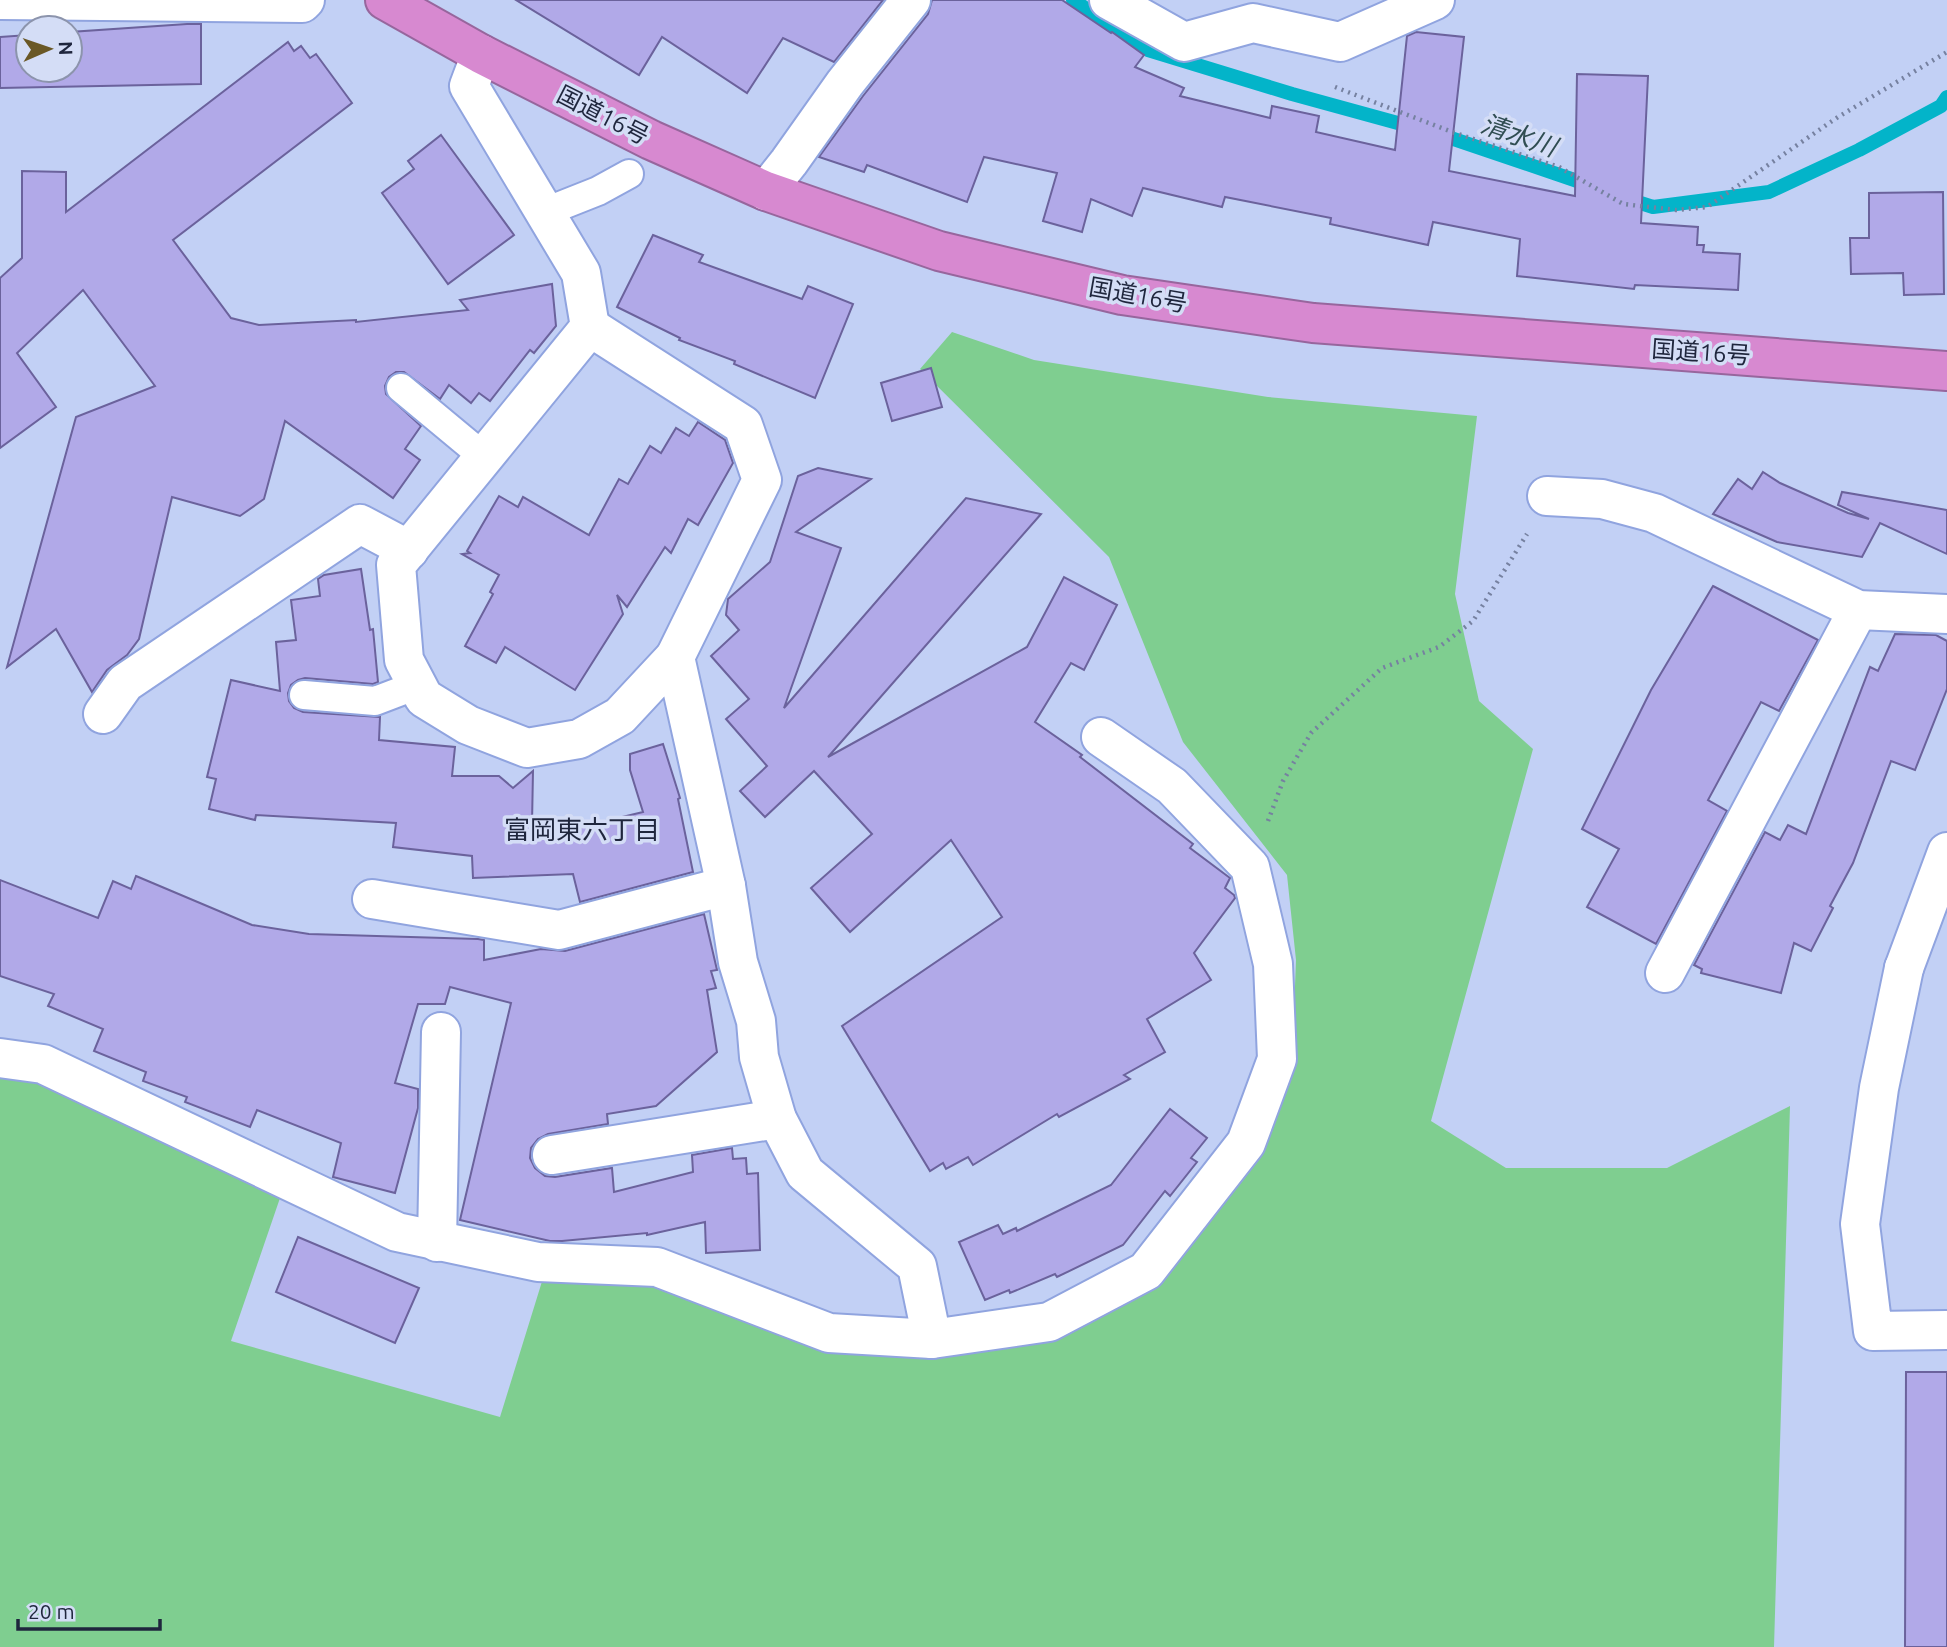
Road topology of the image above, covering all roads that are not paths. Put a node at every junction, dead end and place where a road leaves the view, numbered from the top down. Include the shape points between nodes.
1 (0, 0) edge
2 (305, 0) edge
3 (385, 0) edge
4 (911, 0) edge
5 (1109, 0) edge
6 (1435, 0) edge
7 (481, 54) junction
8 (629, 174) dead end
9 (766, 191) junction
10 (545, 212) junction
11 (590, 327) junction
12 (1947, 371) edge
13 (401, 387) dead end
14 (484, 457) junction
15 (1547, 496) road end
16 (409, 550) junction
17 (1858, 610) junction
18 (1947, 614) edge
19 (675, 657) junction
20 (417, 685) junction
21 (304, 695) dead end
22 (103, 714) dead end
23 (1101, 737) dead end
24 (1947, 852) edge
25 (726, 886) junction
26 (372, 899) dead end
27 (1665, 973) dead end
28 (441, 1032) dead end
29 (0, 1058) edge
30 (777, 1119) junction
31 (552, 1155) dead end
32 (438, 1242) junction
33 (1947, 1330) edge
34 (932, 1339) junction

1 - 2 street
3 - 7 highway, 国道16号
4 - 9 street
5 - 6 street via 1184,42 1253,23 1340,42
7 - 9 highway, 国道16号 via 651,140
7 - 10 street via 469,86
8 - 10 lane
9 - 12 highway, 国道16号 via 939,251 1122,295 1313,323
10 - 11 street via 581,273
11 - 14 street
11 - 19 street via 743,425 762,480
13 - 14 lane
14 - 16 street
15 - 17 street via 1602,499 1654,513
16 - 20 street via 397,565 404,660
16 - 22 street via 360,524 125,683
17 - 18 street
17 - 27 street
19 - 20 street via 620,716 579,739 527,748 468,725 424,698
19 - 25 street
20 - 21 lane via 375,701
23 - 34 street via 1172,786 1250,867 1273,964 1277,1059 1247,1143 1146,1271 1049,1322
24 - 33 street via 1904,968 1879,1088 1860,1224 1873,1331
25 - 26 street via 559,930
25 - 30 street via 738,962
28 - 32 street
29 - 32 street via 43,1064 397,1232
30 - 31 street
30 - 34 street via 806,1173 917,1266
32 - 34 street via 538,1262 657,1267 829,1333

